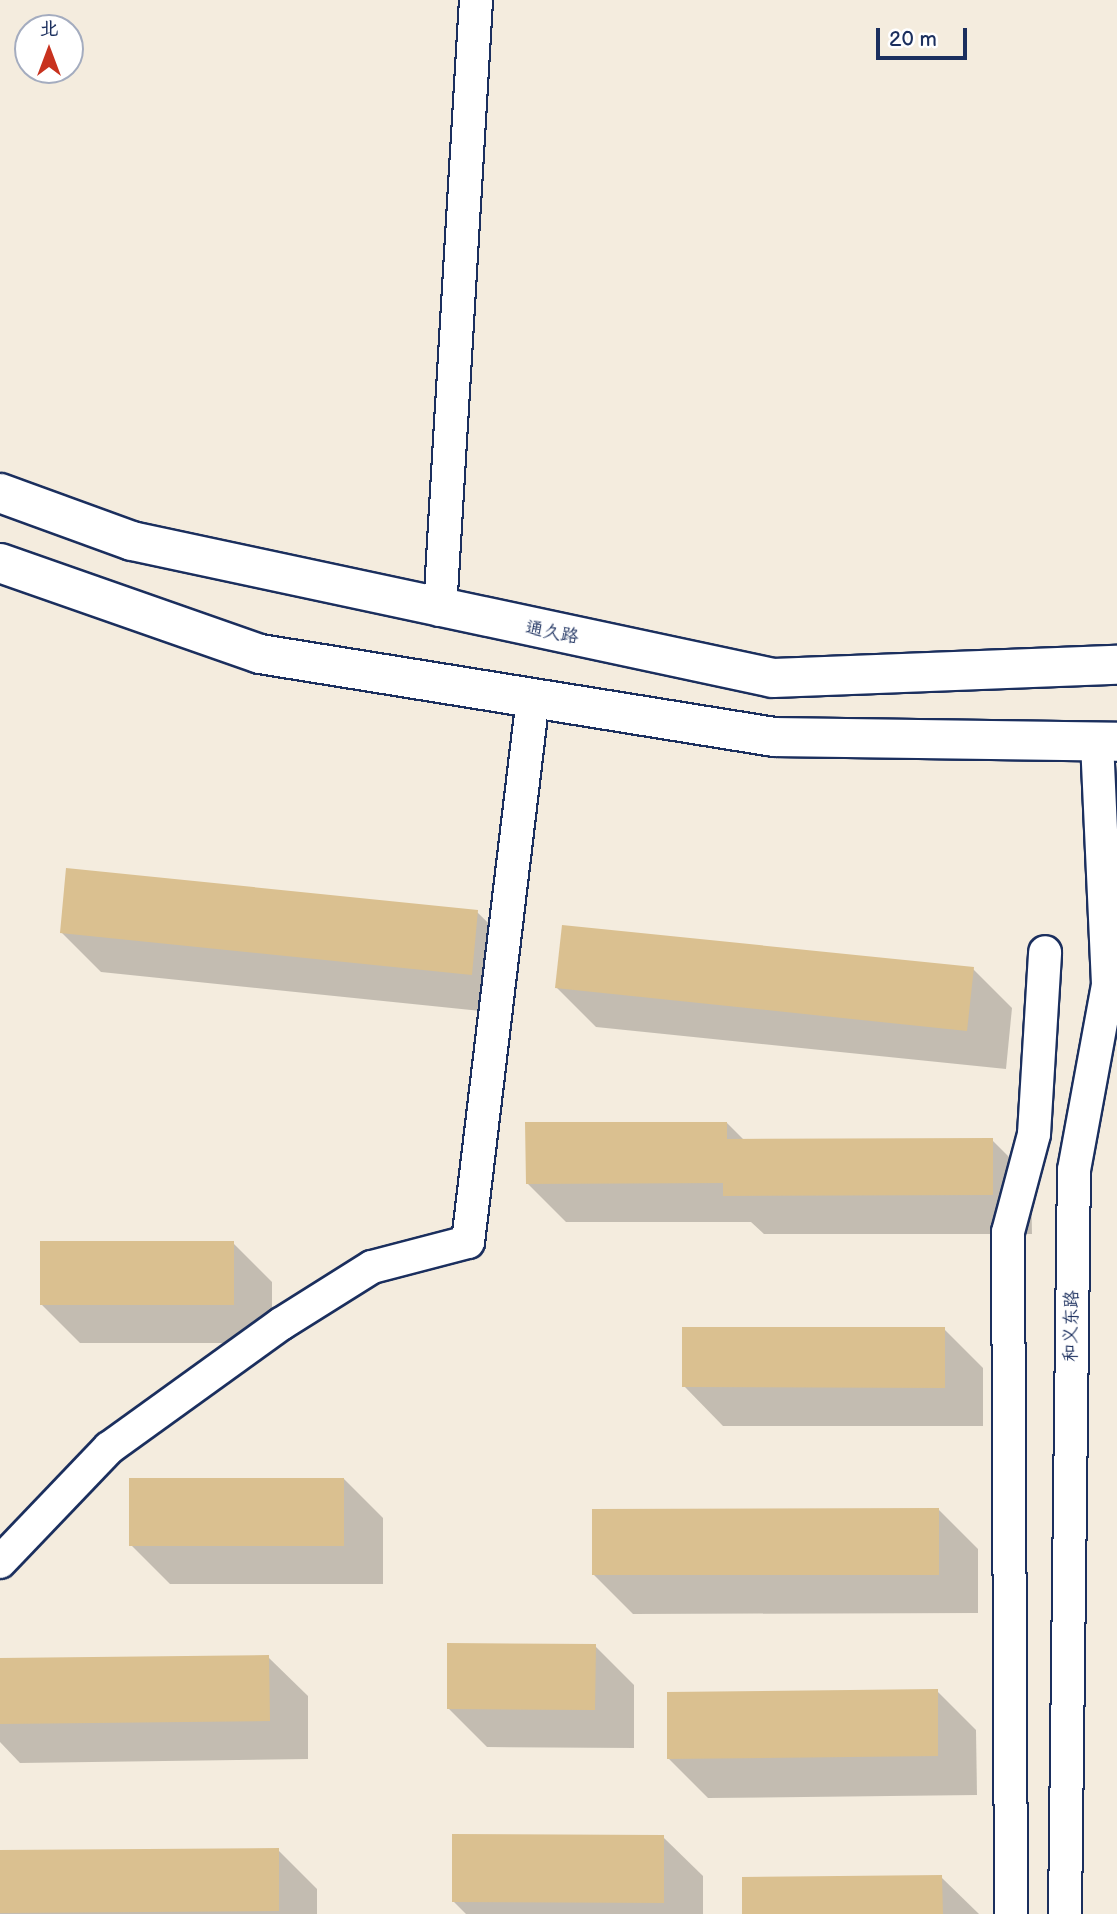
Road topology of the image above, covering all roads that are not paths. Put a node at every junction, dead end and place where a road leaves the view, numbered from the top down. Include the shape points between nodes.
1 (475, 0) edge
2 (0, 493) edge
3 (0, 563) edge
4 (440, 610) junction
5 (1117, 665) edge
6 (533, 698) junction
7 (1110, 742) edge
8 (1045, 952) dead end
9 (0, 1562) edge
10 (1011, 1914) edge
11 (1065, 1914) edge

1 - 4 street
2 - 4 main road, 通久路 via 132,541
3 - 6 main road via 260,654
4 - 5 main road, 通久路 via 773,678
6 - 7 main road via 774,737
6 - 9 street via 468,1242 372,1267 281,1324 108,1448
7 - 11 street, 和义东路 via 1108,984 1074,1170
8 - 10 street via 1034,1134 1008,1233

